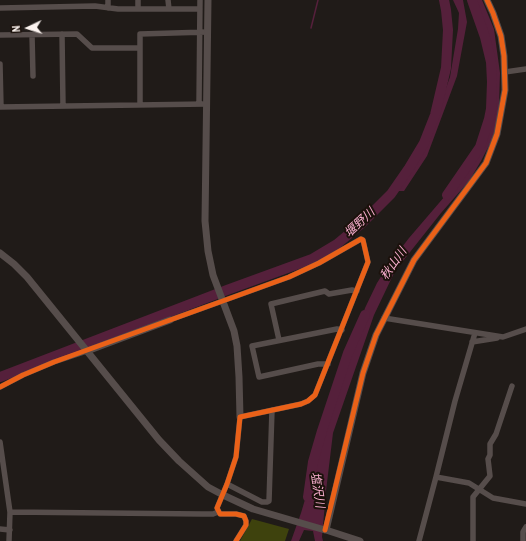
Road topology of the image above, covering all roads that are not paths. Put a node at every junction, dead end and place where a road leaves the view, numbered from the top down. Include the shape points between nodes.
1 (108, 0) edge
2 (138, 0) edge
3 (168, 0) edge
4 (200, 0) edge
5 (208, 0) edge
6 (487, 0) edge
7 (0, 8) edge
8 (108, 8) junction
9 (200, 8) junction
10 (138, 9) junction
11 (169, 9) junction
12 (199, 32) junction
13 (207, 32) junction
14 (62, 34) junction
15 (0, 35) edge
16 (32, 35) junction
17 (139, 48) junction
18 (0, 64) edge
19 (526, 70) edge
20 (505, 72) junction
21 (33, 76) dead end
22 (202, 104) junction
23 (140, 105) junction
24 (0, 106) edge
25 (63, 106) junction
26 (0, 253) edge
27 (357, 291) junction
28 (222, 300) junction
29 (384, 318) junction
30 (170, 320) joint
31 (526, 329) edge
32 (342, 330) junction
33 (475, 333) junction
34 (503, 337) junction
35 (279, 340) junction
36 (472, 342) junction
37 (86, 350) junction
38 (328, 364) junction
39 (512, 386) dead end
40 (0, 387) edge
41 (272, 410) junction
42 (240, 417) junction
43 (0, 442) edge
44 (436, 477) junction
45 (227, 484) junction
46 (479, 489) junction
47 (223, 495) junction
48 (526, 504) edge
49 (10, 512) junction
50 (218, 512) junction
51 (526, 527) edge
52 (0, 529) edge
53 (10, 530) junction
54 (325, 530) junction
55 (9, 541) edge
56 (236, 541) edge
57 (360, 541) edge
58 (418, 541) edge
59 (472, 541) edge
60 (523, 541) edge

1 - 8 street
2 - 10 street
3 - 11 street
4 - 9 street
5 - 13 street
6 - 20 street via 501,36
7 - 8 street
8 - 10 street
9 - 11 street
9 - 12 street
10 - 11 street
12 - 13 street
12 - 17 street via 140,34
12 - 22 street
13 - 22 street
14 - 16 street
14 - 17 street via 77,34 92,48
14 - 25 street
15 - 16 street
16 - 21 street
17 - 23 street
18 - 24 street
19 - 20 street
20 - 29 street via 506,90 497,134 486,163 414,260
22 - 23 street
22 - 28 street via 208,251
23 - 25 street
24 - 25 street
26 - 37 street via 27,277
27 - 28 street via 368,262 363,240 360,239 289,277
27 - 32 street
27 - 35 street via 329,294 325,290 271,304
28 - 30 street
28 - 42 street via 237,346
29 - 33 street
29 - 54 street via 363,373
30 - 37 street
31 - 34 street
32 - 35 street
32 - 38 street
33 - 34 street
33 - 36 street
34 - 36 street
35 - 38 street via 252,346 259,376
36 - 44 street
37 - 40 street
37 - 47 street via 159,440 208,486
38 - 41 street via 315,395 308,401
39 - 46 street via 496,434 490,444 490,476
41 - 42 street
41 - 45 street via 269,500 262,502
42 - 45 street via 236,457
43 - 49 street
44 - 46 street via 469,483
44 - 58 street
45 - 47 street
46 - 48 street via 493,498
46 - 59 street via 474,497
47 - 50 street via 217,508
47 - 54 street via 253,509
49 - 50 street
49 - 53 street
50 - 56 street via 244,516 246,524
51 - 60 street
52 - 53 street
53 - 55 street
54 - 57 street

